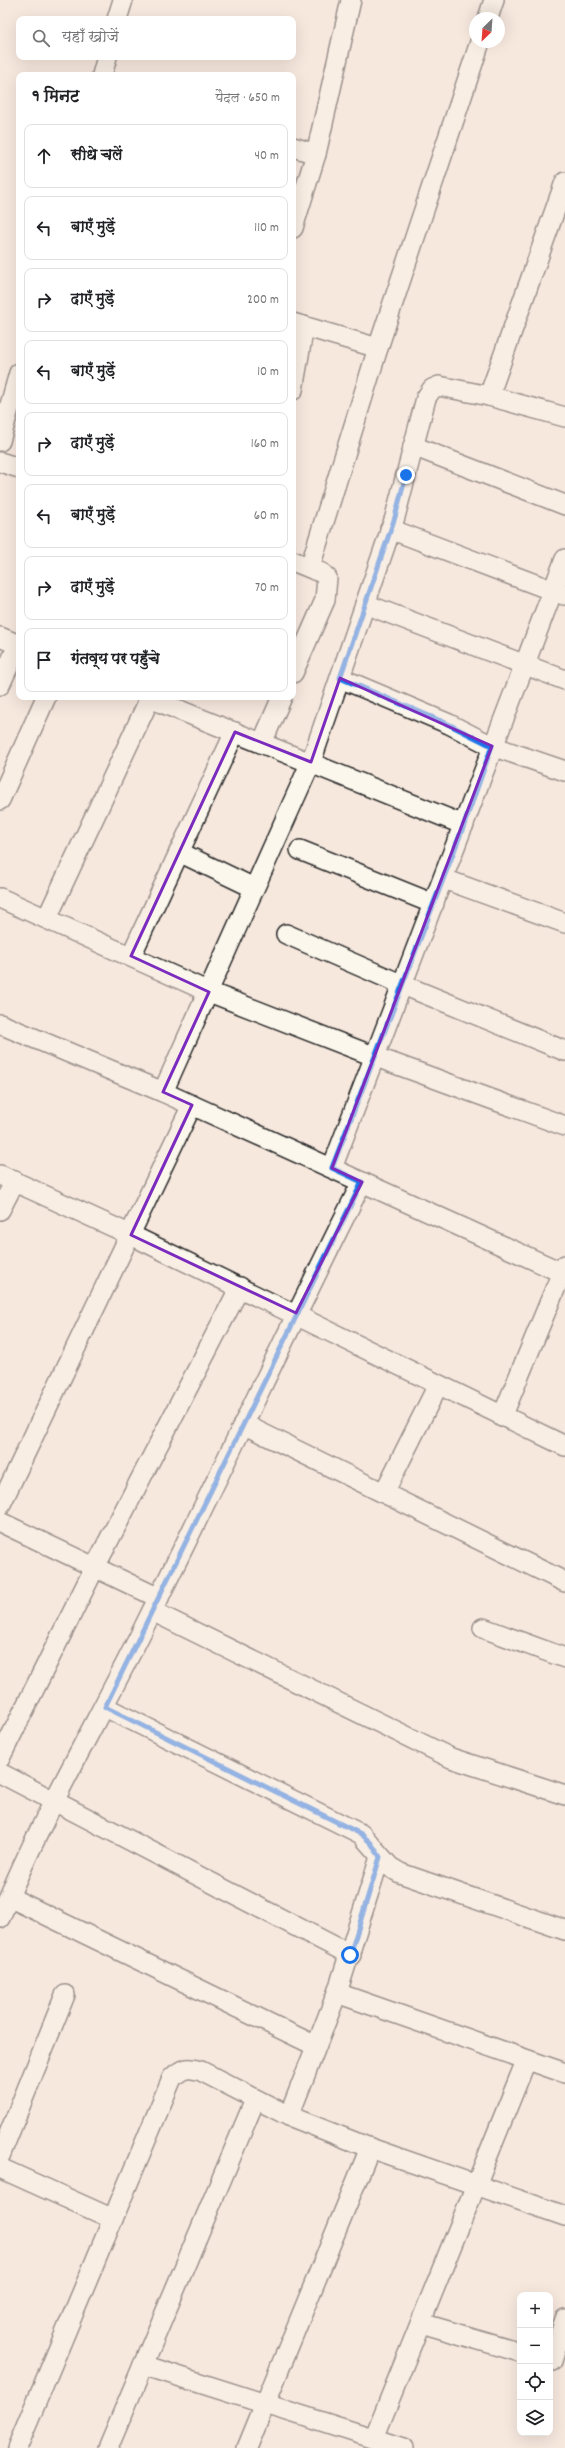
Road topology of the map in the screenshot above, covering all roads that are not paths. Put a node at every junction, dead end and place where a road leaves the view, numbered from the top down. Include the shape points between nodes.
1 (123, 0) edge
2 (351, 0) edge
3 (494, 0) edge
4 (490, 12) edge
5 (118, 16) edge
6 (478, 48) edge
7 (106, 60) edge
8 (103, 72) edge
9 (296, 148) edge
10 (316, 154) junction
11 (565, 182) edge
12 (296, 218) edge
13 (298, 325) edge
14 (378, 348) junction
15 (296, 351) edge
16 (16, 384) edge
17 (488, 396) junction
18 (565, 417) edge
19 (0, 441) edge
20 (413, 446) junction
21 (0, 462) edge
22 (16, 467) edge
23 (565, 505) edge
24 (390, 529) junction
25 (565, 559) edge
26 (301, 564) edge
27 (559, 593) edge
28 (365, 604) junction
29 (0, 637) edge
30 (16, 643) edge
31 (16, 650) edge
32 (296, 666) edge
33 (525, 666) junction
34 (340, 678) junction
35 (565, 680) edge
36 (0, 685) edge
37 (45, 700) edge
38 (148, 700) edge
39 (163, 700) edge
40 (281, 700) edge
41 (183, 703) edge
42 (235, 732) junction
43 (262, 743) junction
44 (492, 746) junction
45 (311, 762) junction
46 (565, 771) edge
47 (0, 800) edge
48 (464, 825) junction
49 (300, 850) dead end
50 (179, 852) junction
51 (444, 879) junction
52 (254, 888) junction
53 (0, 898) edge
54 (434, 904) junction
55 (47, 918) junction
56 (565, 923) edge
57 (286, 934) dead end
58 (131, 956) junction
59 (403, 985) junction
60 (210, 992) junction
61 (0, 1024) edge
62 (565, 1051) edge
63 (376, 1057) junction
64 (163, 1092) junction
65 (192, 1105) junction
66 (565, 1126) edge
67 (332, 1168) junction
68 (7, 1178) edge
69 (362, 1182) junction
70 (0, 1210) edge
71 (131, 1235) junction
72 (564, 1270) edge
73 (240, 1287) junction
74 (296, 1313) junction
75 (438, 1385) junction
76 (502, 1417) junction
77 (243, 1424) junction
78 (565, 1446) edge
79 (384, 1493) junction
80 (0, 1506) edge
81 (0, 1522) edge
82 (94, 1567) junction
83 (565, 1582) edge
84 (156, 1605) junction
85 (483, 1628) dead end
86 (565, 1658) edge
87 (105, 1707) junction
88 (0, 1758) edge
89 (0, 1773) edge
90 (565, 1795) edge
91 (54, 1800) junction
92 (380, 1857) junction
93 (9, 1897) junction
94 (0, 1918) edge
95 (565, 1930) edge
96 (350, 1955) junction
97 (337, 1993) junction
98 (65, 1995) dead end
99 (316, 2046) junction
100 (526, 2061) junction
101 (565, 2073) edge
102 (255, 2100) junction
103 (289, 2116) junction
104 (370, 2148) junction
105 (0, 2156) edge
106 (0, 2168) edge
107 (477, 2186) junction
108 (565, 2216) edge
109 (113, 2219) junction
110 (565, 2319) edge
111 (421, 2323) junction
112 (517, 2351) edge
113 (556, 2362) edge
114 (143, 2365) junction
115 (266, 2404) junction
116 (374, 2438) junction
117 (17, 2448) edge
118 (108, 2448) edge
119 (247, 2448) edge
120 (404, 2448) edge

1 - 5 street
2 - 10 street
3 - 4 street
6 - 14 street
7 - 8 street
9 - 10 street
10 - 12 street
11 - 17 street
13 - 14 street
13 - 15 street
14 - 26 street
16 - 19 street
17 - 18 street
17 - 20 street via 439,386 432,389 426,398
20 - 23 street
20 - 24 street
21 - 22 street
24 - 27 street
24 - 28 street
25 - 27 street
26 - 32 street via 328,578 328,588
27 - 33 street
28 - 33 street
28 - 34 street
29 - 30 street
31 - 36 street
33 - 35 street
33 - 44 street
34 - 44 street via 448,724
34 - 45 street
37 - 47 street
38 - 55 street
39 - 41 street
40 - 43 street
41 - 42 street
42 - 43 street
42 - 50 street
43 - 45 street
44 - 46 street
44 - 48 street
45 - 48 street
45 - 52 street
48 - 51 street
49 - 54 street
50 - 52 street
50 - 58 street
51 - 54 street
51 - 56 street
52 - 60 street
53 - 55 street
54 - 59 street
55 - 58 street
57 - 59 street
58 - 60 street
59 - 62 street
59 - 63 street
60 - 63 street
60 - 64 street
61 - 64 street
63 - 66 street
63 - 67 street
64 - 65 street
65 - 67 street
65 - 71 street
67 - 69 street
68 - 70 street
68 - 71 street
69 - 72 street
69 - 74 street
71 - 73 street
71 - 80 street
72 - 76 street
73 - 74 street
73 - 82 street
74 - 75 street
74 - 77 street
75 - 76 street
75 - 79 street
76 - 78 street
77 - 79 street
77 - 84 street
79 - 83 street
81 - 82 street
82 - 84 street
82 - 88 street
84 - 87 street
84 - 90 street via 451,1758
85 - 86 street
87 - 91 street
87 - 92 street via 361,1834
89 - 91 street
91 - 93 street
91 - 96 street
92 - 95 street via 400,1873
92 - 96 street
93 - 94 street
93 - 99 street
96 - 97 street
97 - 99 street
97 - 100 street
98 - 105 street
99 - 103 street
100 - 101 street
100 - 107 street
102 - 103 street
102 - 109 street via 201,2071 189,2068 179,2070 172,2078
102 - 114 street
103 - 104 street
104 - 107 street
104 - 115 street
106 - 109 street
107 - 108 street
107 - 111 street
109 - 117 street
110 - 113 street
111 - 112 street
111 - 116 street
114 - 115 street
114 - 118 street
115 - 116 street
115 - 119 street
116 - 120 street

